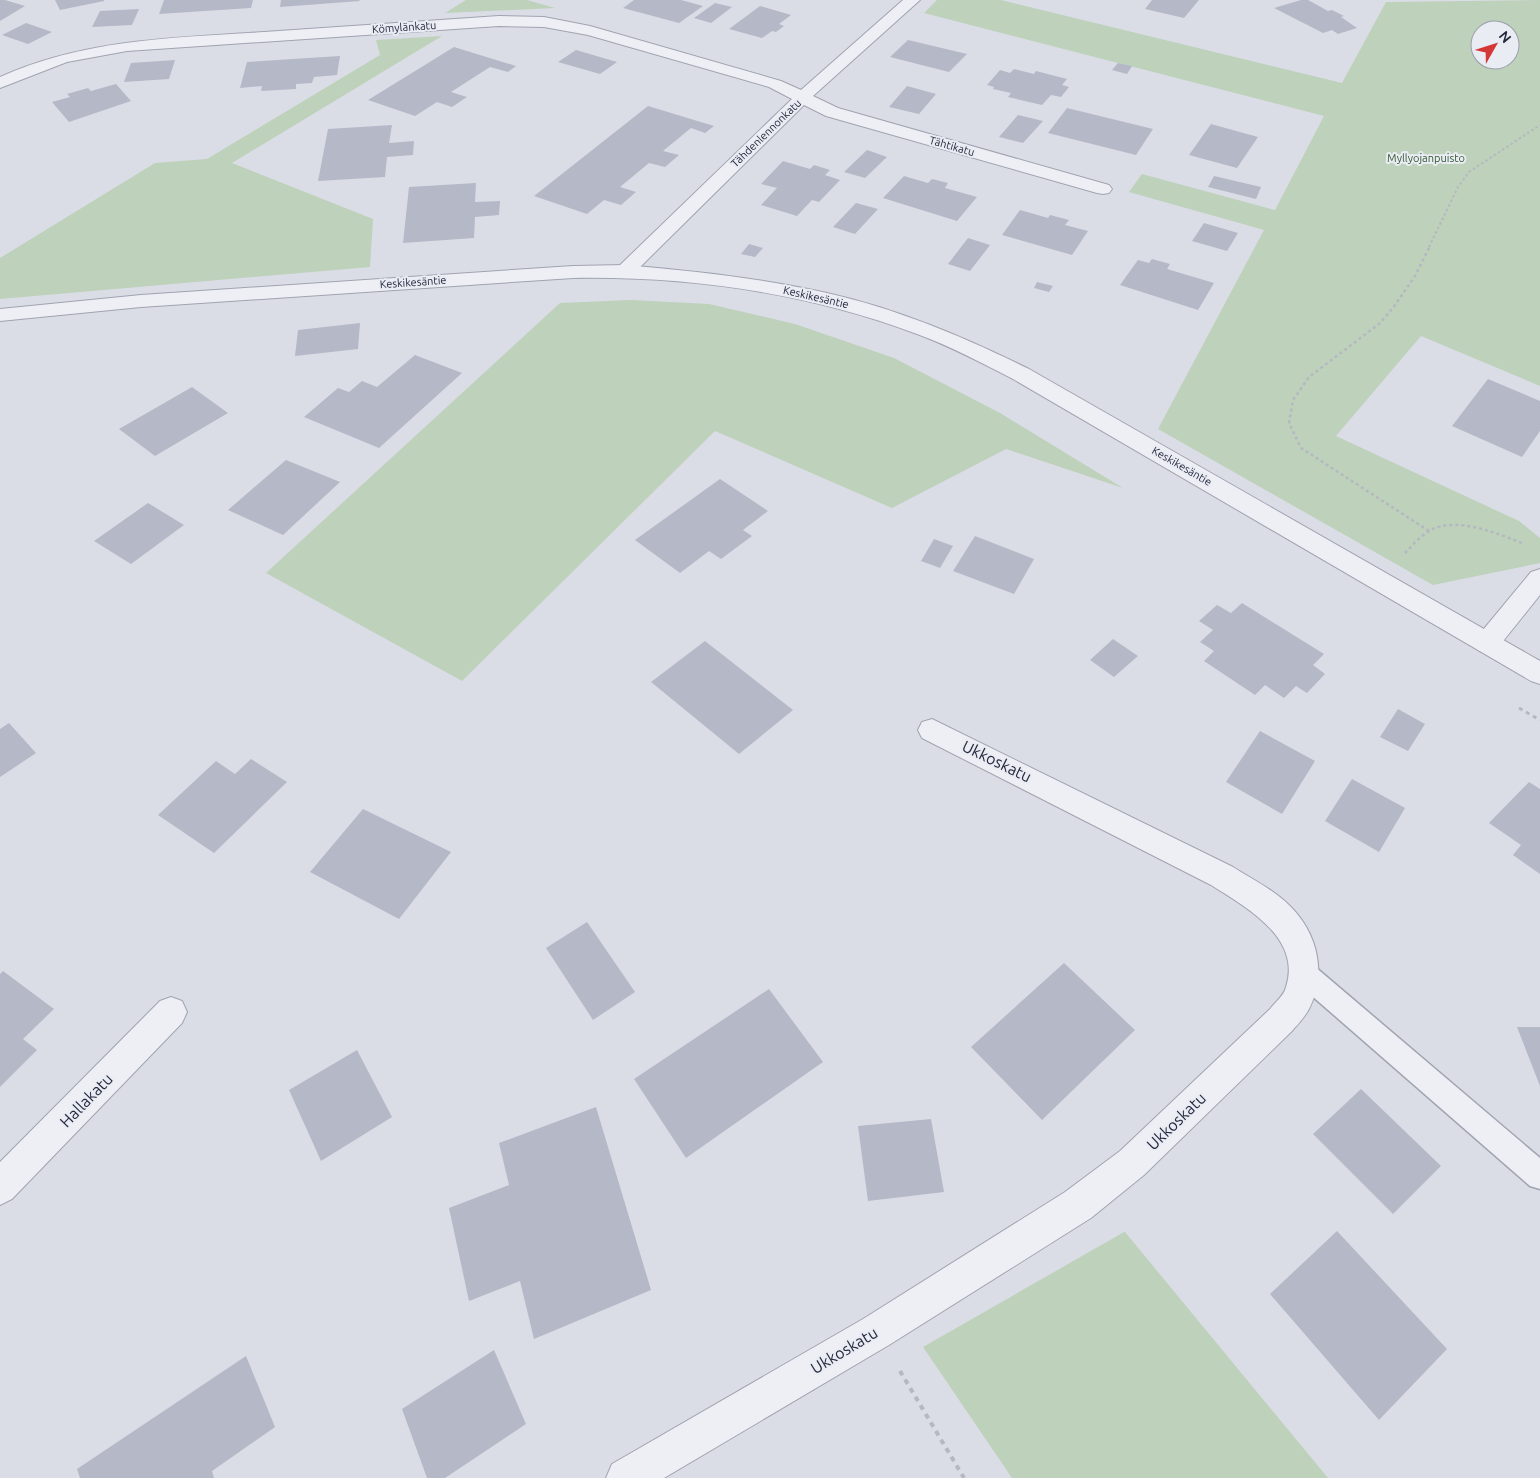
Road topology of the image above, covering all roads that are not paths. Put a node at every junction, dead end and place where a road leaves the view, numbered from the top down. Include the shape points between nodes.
1 (912, 0) edge
2 (0, 83) edge
3 (803, 97) junction
4 (1103, 189) dead end
5 (625, 271) junction
6 (0, 315) edge
7 (1540, 578) edge
8 (1487, 643) junction
9 (1540, 674) edge
10 (932, 730) dead end
11 (1305, 974) junction
12 (171, 1012) dead end
13 (1540, 1176) edge
14 (0, 1187) edge
15 (626, 1478) edge

1 - 3 street, Tähdenlennonkatu
2 - 3 street, Kömylänkatu via 62,58 148,44 522,21 590,31 775,84
3 - 4 street, Tähtikatu via 832,112
3 - 5 street, Tähdenlennonkatu
5 - 6 street, Keskikesäntie via 310,289
5 - 8 street, Keskikesäntie via 779,288 836,301 924,329 974,350 1075,403
7 - 8 street
8 - 9 street, Keskikesäntie
10 - 11 street, Ukkoskatu via 1222,876 1254,896 1280,917 1300,947
11 - 13 lane
11 - 15 street, Ukkoskatu via 1298,998 1281,1020 1132,1163 1078,1205 876,1332
12 - 14 street, Hallakatu

